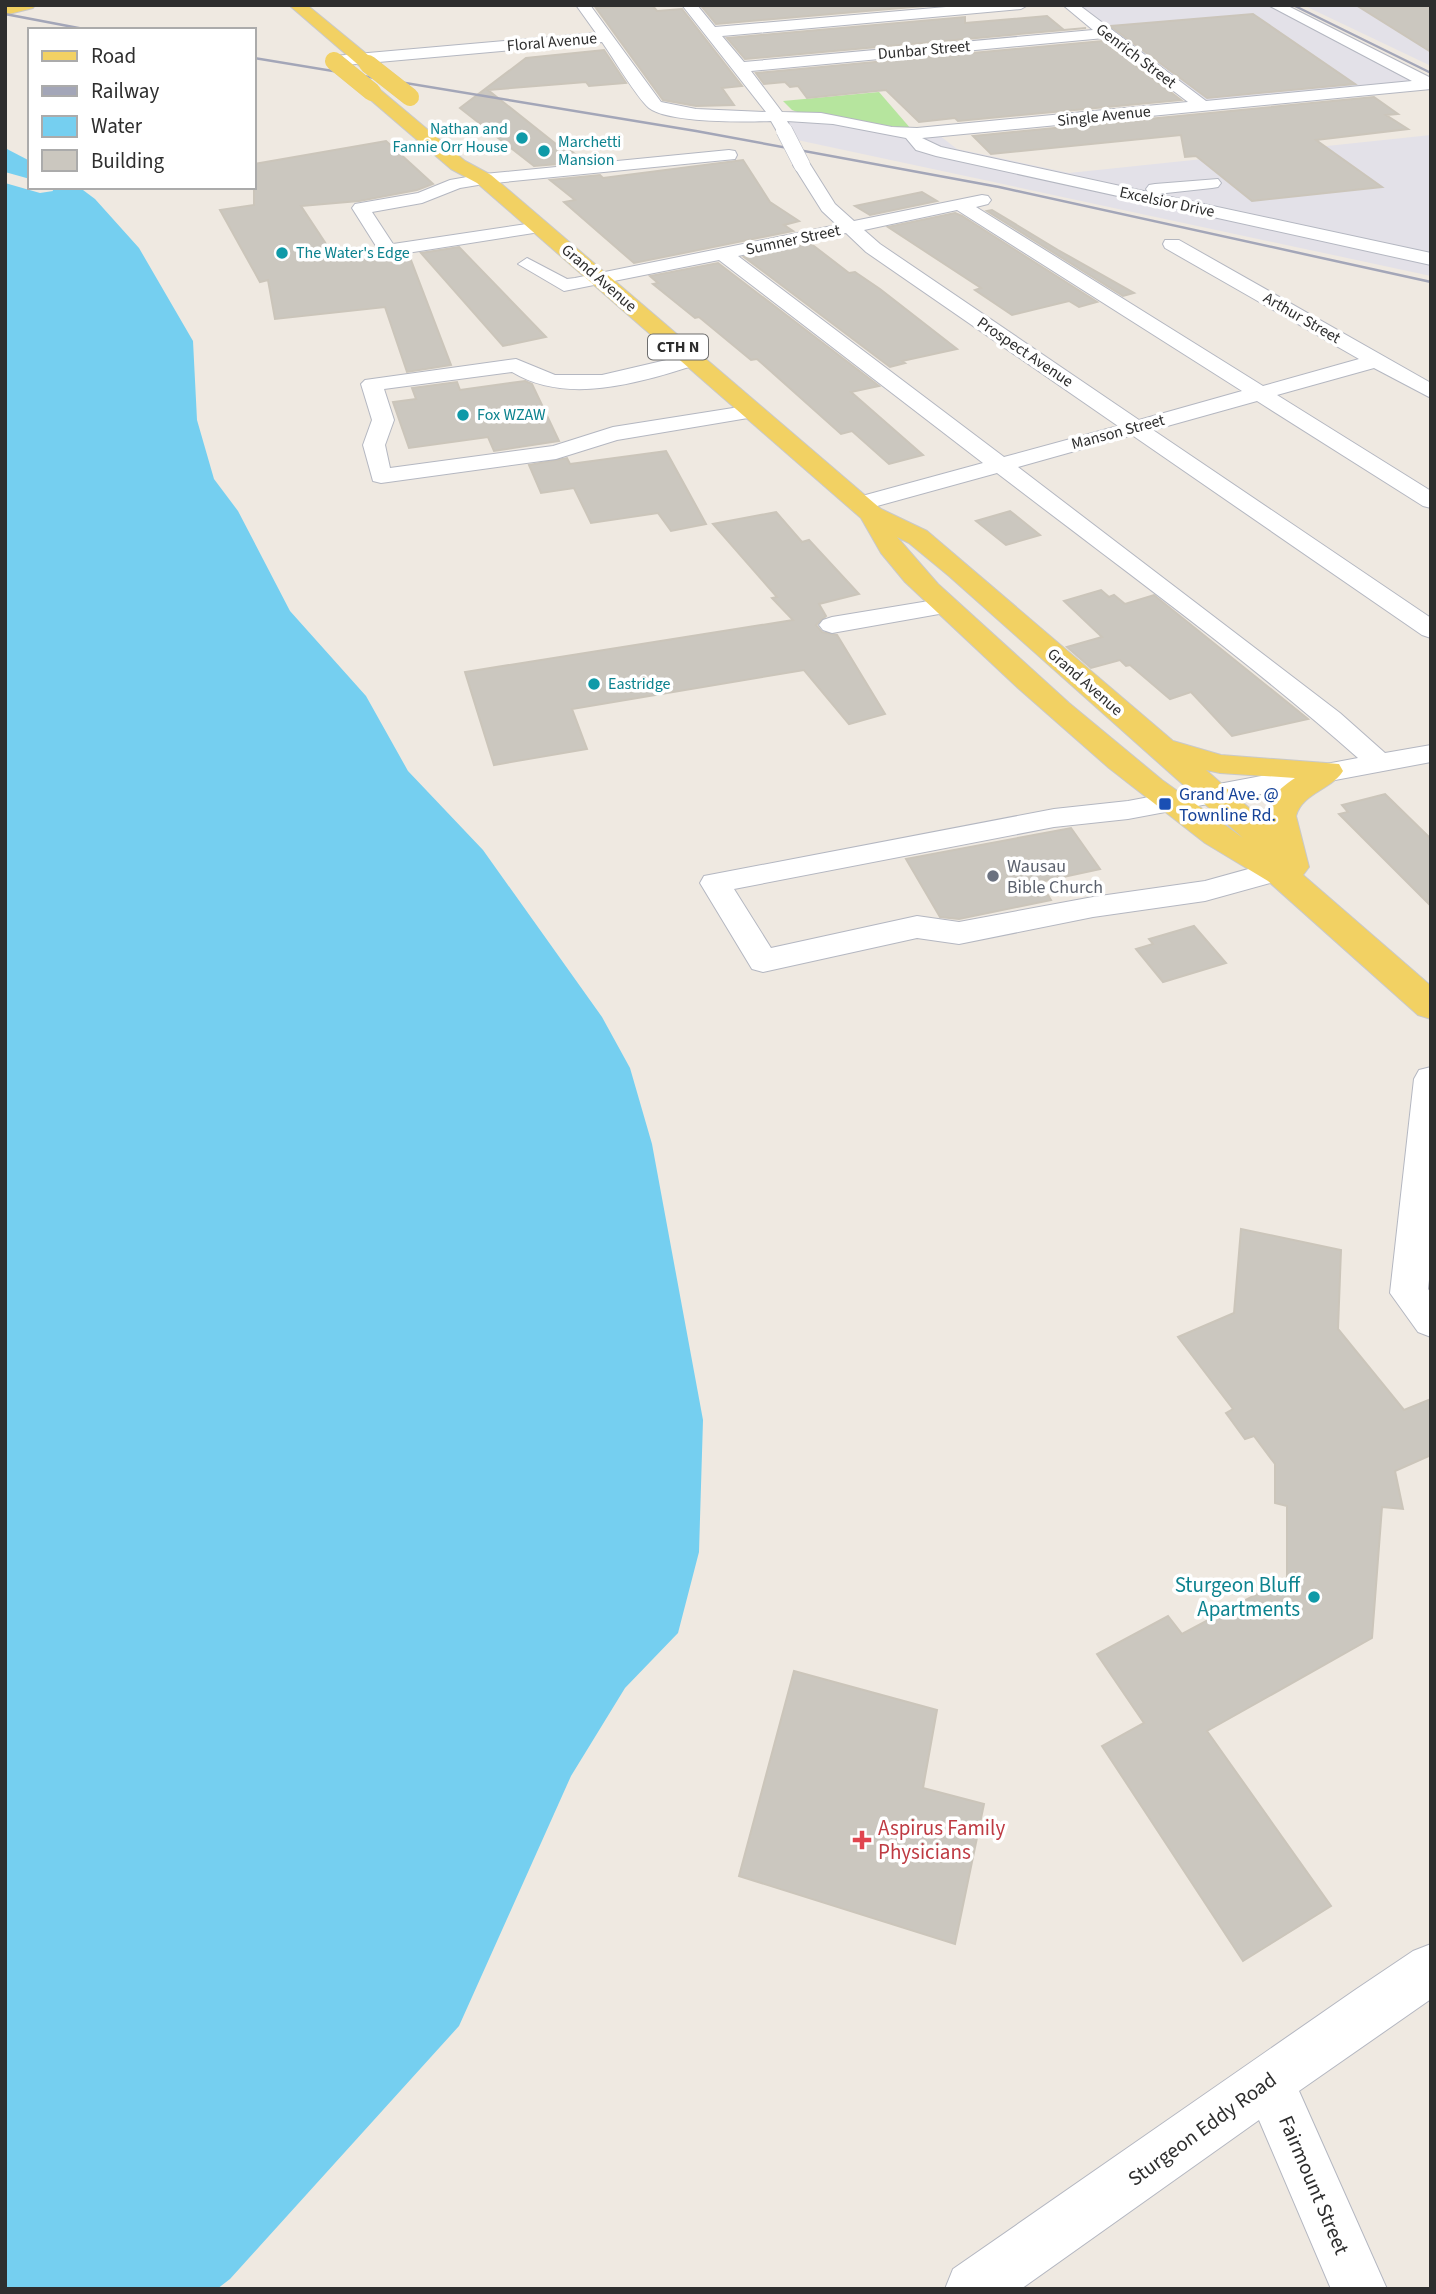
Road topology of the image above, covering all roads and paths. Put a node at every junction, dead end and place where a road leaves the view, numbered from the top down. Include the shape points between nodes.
1 (27, 5) edge
2 (297, 5) edge
3 (583, 5) edge
4 (689, 5) edge
5 (1021, 5) edge
6 (1070, 5) edge
7 (1275, 5) edge
8 (5, 10) edge
9 (712, 32) junction
10 (1107, 33) junction
11 (604, 37) junction
12 (329, 57) joint
13 (365, 61) junction
14 (740, 67) junction
15 (1430, 84) edge
16 (1203, 106) junction
17 (428, 112) dead end
18 (781, 124) junction
19 (908, 134) junction
20 (474, 152) dead end
21 (729, 155) dead end
22 (484, 179) junction
23 (1212, 183) dead end
24 (1139, 196) junction
25 (985, 200) dead end
26 (961, 205) junction
27 (540, 227) junction
28 (849, 228) junction
29 (1172, 244) dead end
30 (568, 251) junction
31 (726, 254) junction
32 (1431, 259) edge
33 (601, 280) junction
34 (692, 360) junction
35 (1376, 361) junction
36 (1431, 392) edge
37 (1259, 394) junction
38 (752, 411) junction
39 (1135, 428) junction
40 (1000, 465) junction
41 (1431, 501) edge
42 (865, 509) junction
43 (947, 606) junction
44 (832, 625) dead end
45 (1431, 630) edge
46 (1153, 741) junction
47 (1431, 753) edge
48 (1379, 762) junction
49 (1328, 771) junction
50 (1213, 793) junction
51 (1171, 802) junction
52 (1288, 880) junction
53 (1431, 1006) edge
54 (1431, 1079) edge
55 (1431, 1321) edge
56 (1431, 1969) edge
57 (1269, 2082) junction
58 (973, 2289) edge
59 (1359, 2289) edge

1 - 8 main road
2 - 13 main road
3 - 11 street
4 - 9 street, Prospect Avenue
5 - 9 street
6 - 10 street, Genrich Street
7 - 15 street
9 - 14 street, Prospect Avenue
10 - 14 street, Dunbar Street
10 - 16 street, Genrich Street
11 - 13 street, Floral Avenue
11 - 18 street, Floral Avenue via 655,105 710,117
12 - 13 street, Floral Avenue
12 - 22 main road, Grand Avenue / CTH N, bridge via 458,165
13 - 17 main road, bridge
14 - 18 street, Prospect Avenue
15 - 16 street, Single Avenue
16 - 19 street, Single Avenue
18 - 19 street, Single Avenue via 822,118
18 - 28 street, Prospect Avenue, bridge via 820,196
19 - 24 street, Excelsior Drive via 936,151
20 - 22 main road, Grand Avenue / CTH N via 485,165
21 - 22 street
22 - 27 main road, Grand Avenue / CTH N
22 - 27 street via 422,198 361,208 388,250
23 - 24 street via 1153,189
24 - 32 street, Excelsior Drive
25 - 26 street, Sumner Street
26 - 28 street, Sumner Street
26 - 37 street
27 - 30 main road, Grand Avenue / CTH N
28 - 31 street, Sumner Street
28 - 39 street, Prospect Avenue
29 - 35 street, Arthur Street
30 - 33 main road, Grand Avenue / CTH N
30 - 33 street, Sumner Street via 527,264 564,285
31 - 33 street, Sumner Street
31 - 40 street
33 - 34 main road, Grand Avenue / CTH N
34 - 38 main road, Grand Avenue / CTH N
34 - 38 street via 605,380 556,380 516,365 372,384 383,420 374,446 381,475 555,452 613,434
35 - 36 street, Arthur Street
35 - 37 street, Manson Street
37 - 39 street, Manson Street
37 - 41 street
38 - 42 main road, Grand Avenue / CTH N
39 - 40 street, Manson Street
39 - 45 street, Prospect Avenue
40 - 42 street, Manson Street
40 - 48 street via 1330,719
42 - 43 main road, Grand Avenue / CTH N via 891,547
42 - 46 main road, Grand Avenue / CTH N via 926,542
43 - 44 street
43 - 51 main road, Grand Avenue / CTH N
46 - 49 main road via 1183,755 1220,764
46 - 50 main road, Grand Avenue / CTH N
47 - 48 street
48 - 49 street
49 - 50 street
49 - 52 main road via 1280,809
50 - 51 street
50 - 52 main road, Grand Avenue / CTH N via 1259,835
51 - 52 main road, Grand Avenue
51 - 52 street via 1054,818 715,883 763,961 917,928 959,933 1093,907
52 - 53 main road, Grand Avenue
54 - 55 street via 1409,1293
56 - 57 street, Sturgeon Eddy Road
57 - 58 street, Sturgeon Eddy Road
57 - 59 street, Fairmount Street

